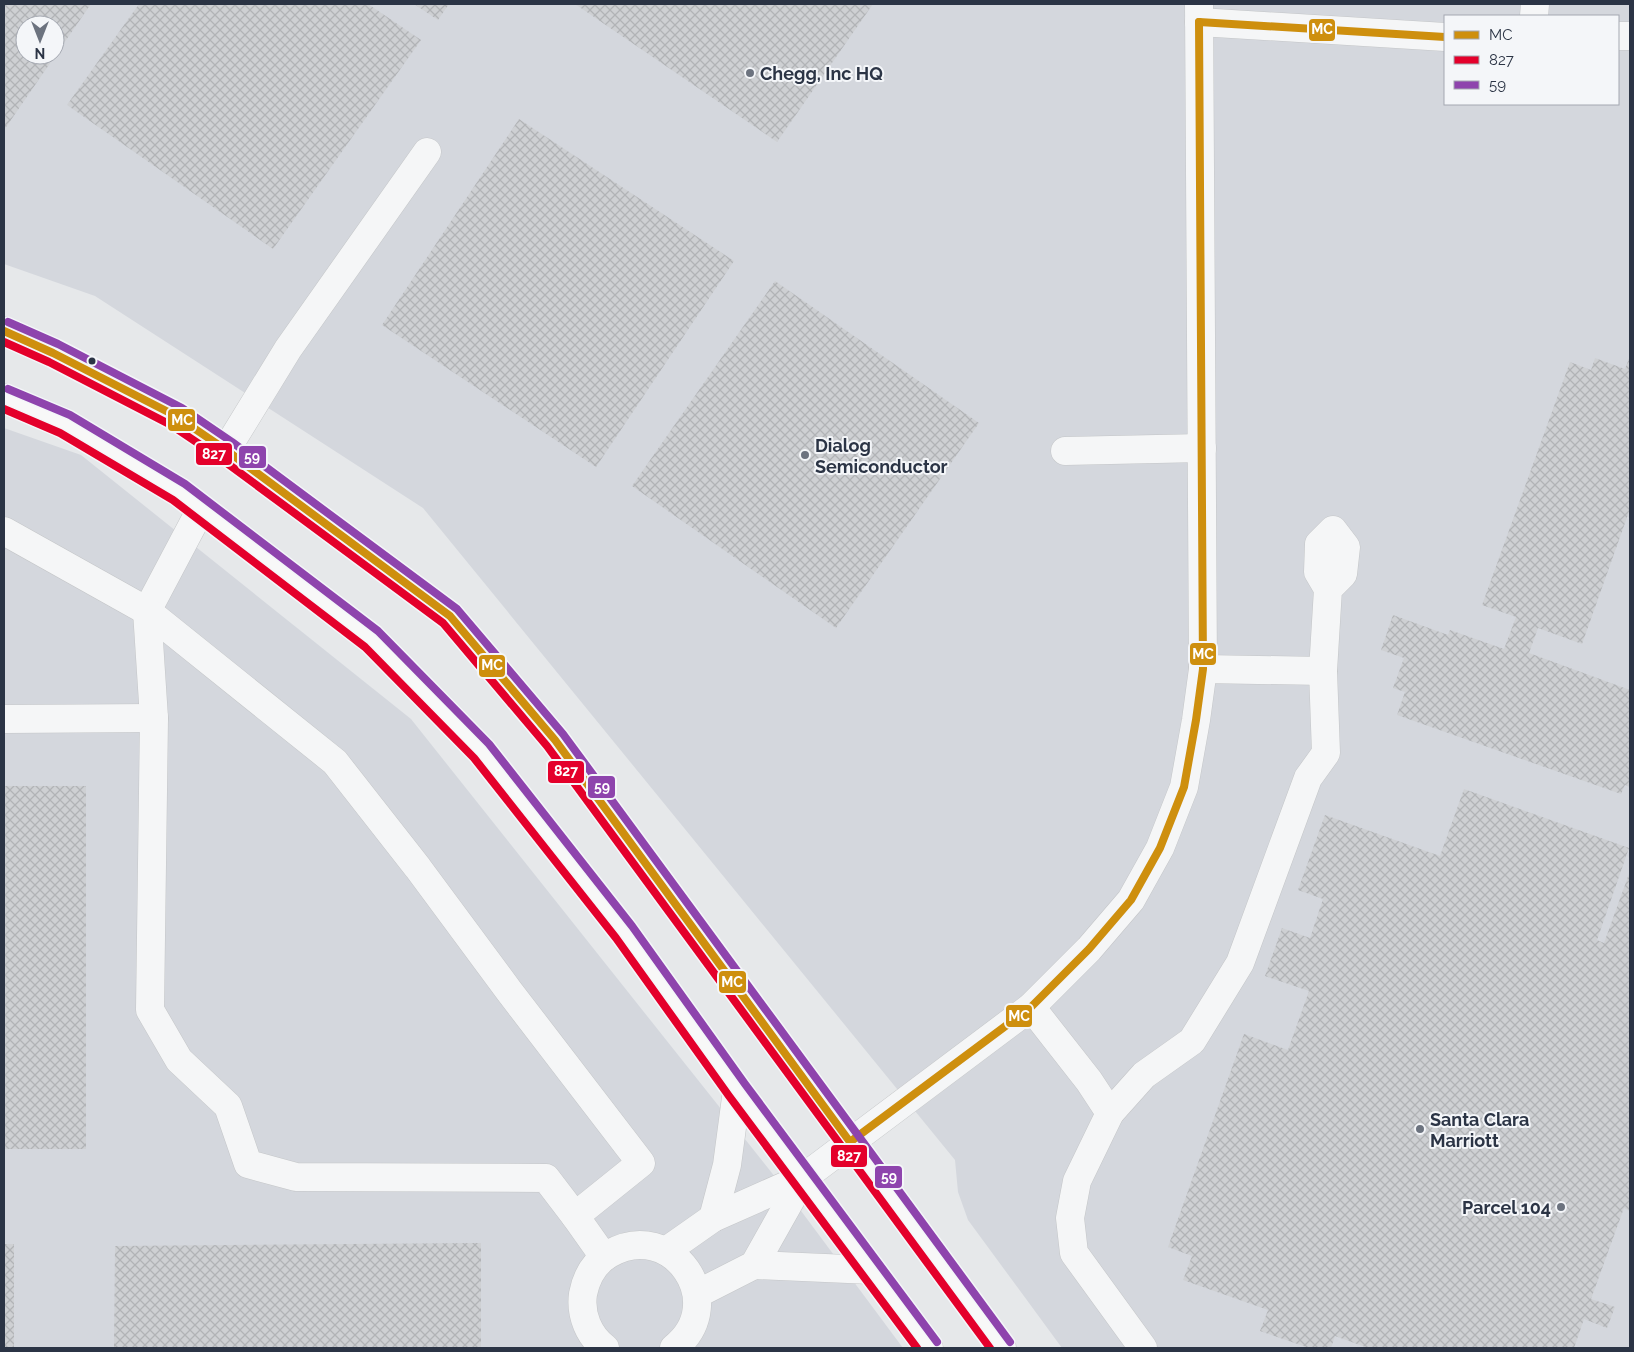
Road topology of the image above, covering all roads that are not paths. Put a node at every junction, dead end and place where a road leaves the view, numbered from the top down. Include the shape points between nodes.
1 (1200, 13) edge
2 (1444, 36) edge
3 (426, 152) dead end
4 (4, 331) edge
5 (4, 398) edge
6 (1202, 448) junction
7 (226, 450) junction
8 (1065, 451) dead end
9 (201, 509) junction
10 (4, 531) edge
11 (1328, 589) dead end
12 (147, 611) junction
13 (1203, 670) junction
14 (1323, 671) junction
15 (154, 718) junction
16 (4, 719) edge
17 (1031, 1007) junction
18 (737, 1090) junction
19 (1110, 1113) junction
20 (850, 1142) junction
21 (803, 1178) junction
22 (575, 1216) junction
23 (713, 1218) junction
24 (666, 1251) junction
25 (604, 1257) junction
26 (754, 1265) junction
27 (871, 1270) junction
28 (697, 1294) junction
29 (592, 1344) edge
30 (674, 1348) edge
31 (929, 1348) edge
32 (1002, 1348) edge
33 (1143, 1348) edge

1 - 2 street
1 - 6 street
3 - 7 street via 288,349
4 - 7 main road via 176,416
5 - 9 main road via 64,424 179,492
6 - 8 street
6 - 13 street
7 - 20 main road via 450,616 555,740
9 - 12 street
9 - 18 main road via 372,639 482,751 624,932
10 - 12 street
11 - 14 street
12 - 15 street
12 - 22 street via 335,762 641,1163
13 - 14 street
13 - 17 street via 1184,787 1160,848 1131,900 1089,950
14 - 19 street via 1326,753 1308,778 1240,963 1192,1041 1144,1075
15 - 16 street
15 - 22 street via 150,1010 179,1060 228,1106 248,1164 296,1177 546,1178
17 - 19 street
17 - 20 street
18 - 21 main road
18 - 23 street via 727,1165
19 - 33 street via 1077,1181 1070,1218 1074,1253
20 - 21 street
20 - 32 main road
21 - 23 street
21 - 26 street
21 - 27 main road
22 - 25 street
23 - 24 street
24 - 25 street via 634,1244 618,1248
24 - 28 street via 681,1261 692,1276
25 - 29 street via 592,1269 582,1302
26 - 27 street
26 - 28 street
27 - 31 main road
28 - 30 street via 697,1311 692,1327

